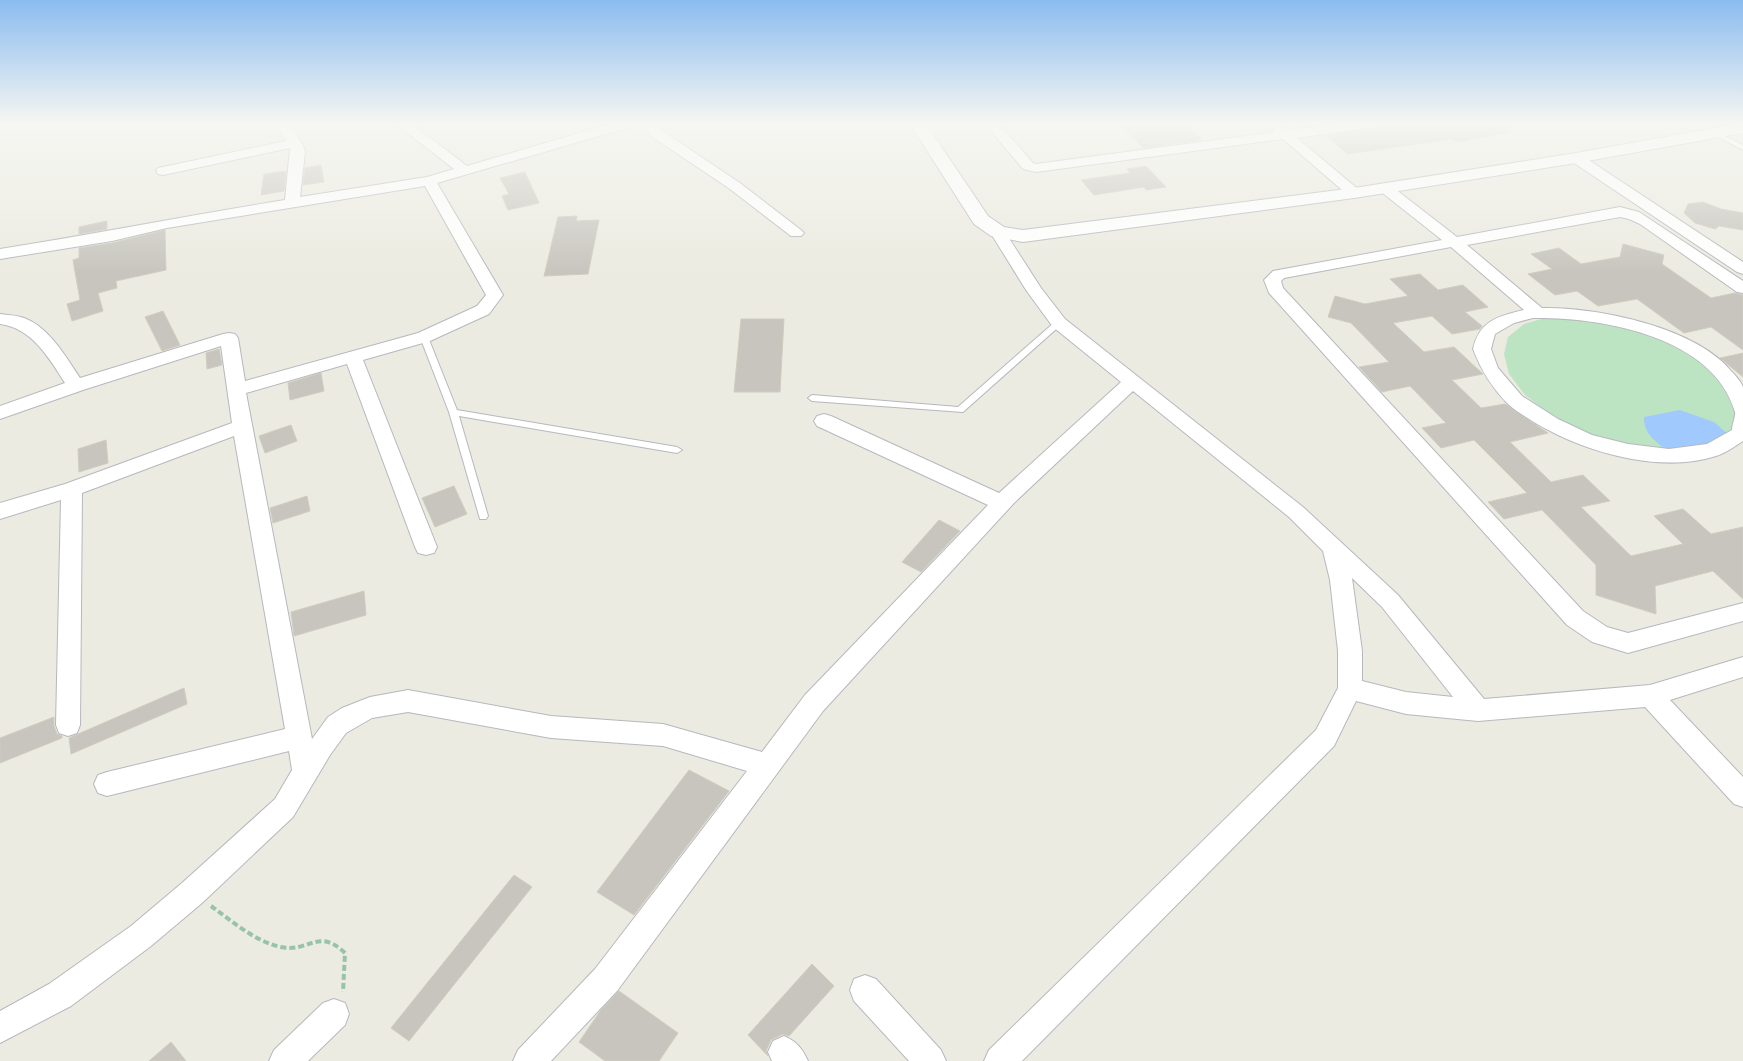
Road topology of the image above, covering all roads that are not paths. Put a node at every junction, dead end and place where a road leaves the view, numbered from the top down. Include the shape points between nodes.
1 (295, 174) edge
2 (456, 174) edge
3 (716, 174) edge
4 (950, 174) edge
5 (1331, 174) edge
6 (1477, 174) edge
7 (1599, 174) edge
8 (429, 181) junction
9 (1385, 188) junction
10 (1354, 193) junction
11 (292, 203) junction
12 (998, 232) junction
13 (796, 233) dead end
14 (1453, 241) junction
15 (0, 254) edge
16 (1743, 269) edge
17 (1743, 288) edge
18 (1537, 312) junction
19 (0, 319) edge
20 (1059, 323) junction
21 (424, 337) junction
22 (353, 356) junction
23 (1132, 382) junction
24 (76, 386) junction
25 (237, 389) junction
26 (812, 398) dead end
27 (1743, 410) edge
28 (453, 412) junction
29 (0, 414) edge
30 (1743, 418) edge
31 (824, 421) dead end
32 (242, 426) junction
33 (677, 450) dead end
34 (72, 489) junction
35 (1002, 503) junction
36 (0, 511) edge
37 (483, 516) dead end
38 (426, 546) dead end
39 (1333, 547) junction
40 (1743, 612) edge
41 (1743, 667) edge
42 (1350, 690) junction
43 (1650, 696) junction
44 (1478, 710) junction
45 (68, 725) dead end
46 (299, 736) junction
47 (767, 765) junction
48 (306, 774) junction
49 (107, 784) dead end
50 (1743, 795) edge
51 (865, 990) dead end
52 (338, 1003) road end
53 (0, 1028) edge
54 (286, 1061) edge
55 (528, 1061) edge
56 (930, 1061) edge
57 (1000, 1061) edge

1 - 11 street
2 - 8 street
3 - 13 street
4 - 12 street via 980,220
5 - 10 street
6 - 9 street
7 - 16 street
8 - 11 street
8 - 21 street via 495,295 483,310
9 - 10 street
9 - 14 street
10 - 12 street via 1023,236
11 - 15 street
12 - 20 street
14 - 17 street via 1620,212 1645,221
14 - 18 street
14 - 40 street via 1280,274 1272,280 1275,289 1575,618 1600,634 1628,643
18 - 27 street via 1617,320 1700,353 1725,374 1740,396
18 - 30 street via 1507,319 1487,332 1482,349 1490,370 1515,400 1551,424 1586,440 1628,451 1669,456 1712,450 1741,433
19 - 24 street via 18,322 34,334 56,355
20 - 23 street
20 - 26 lane via 960,410
21 - 22 street
21 - 28 lane
22 - 25 street
22 - 38 street
23 - 35 street
23 - 39 street via 1296,512
24 - 25 street via 229,338
24 - 29 street
25 - 32 street
28 - 33 lane
28 - 37 lane
31 - 35 street
32 - 34 street
32 - 46 street
34 - 36 street
34 - 45 street
35 - 47 street via 814,704
39 - 42 street via 1341,580 1350,651
39 - 44 street via 1390,601
41 - 43 street
42 - 44 street via 1406,704
42 - 57 street via 1325,738
43 - 44 street
43 - 50 street
46 - 48 street
46 - 49 street
47 - 48 street via 663,735 551,727 408,701 370,708 337,725
47 - 55 street via 606,980
48 - 53 street via 284,808 141,936 60,994
51 - 56 street
52 - 54 street

